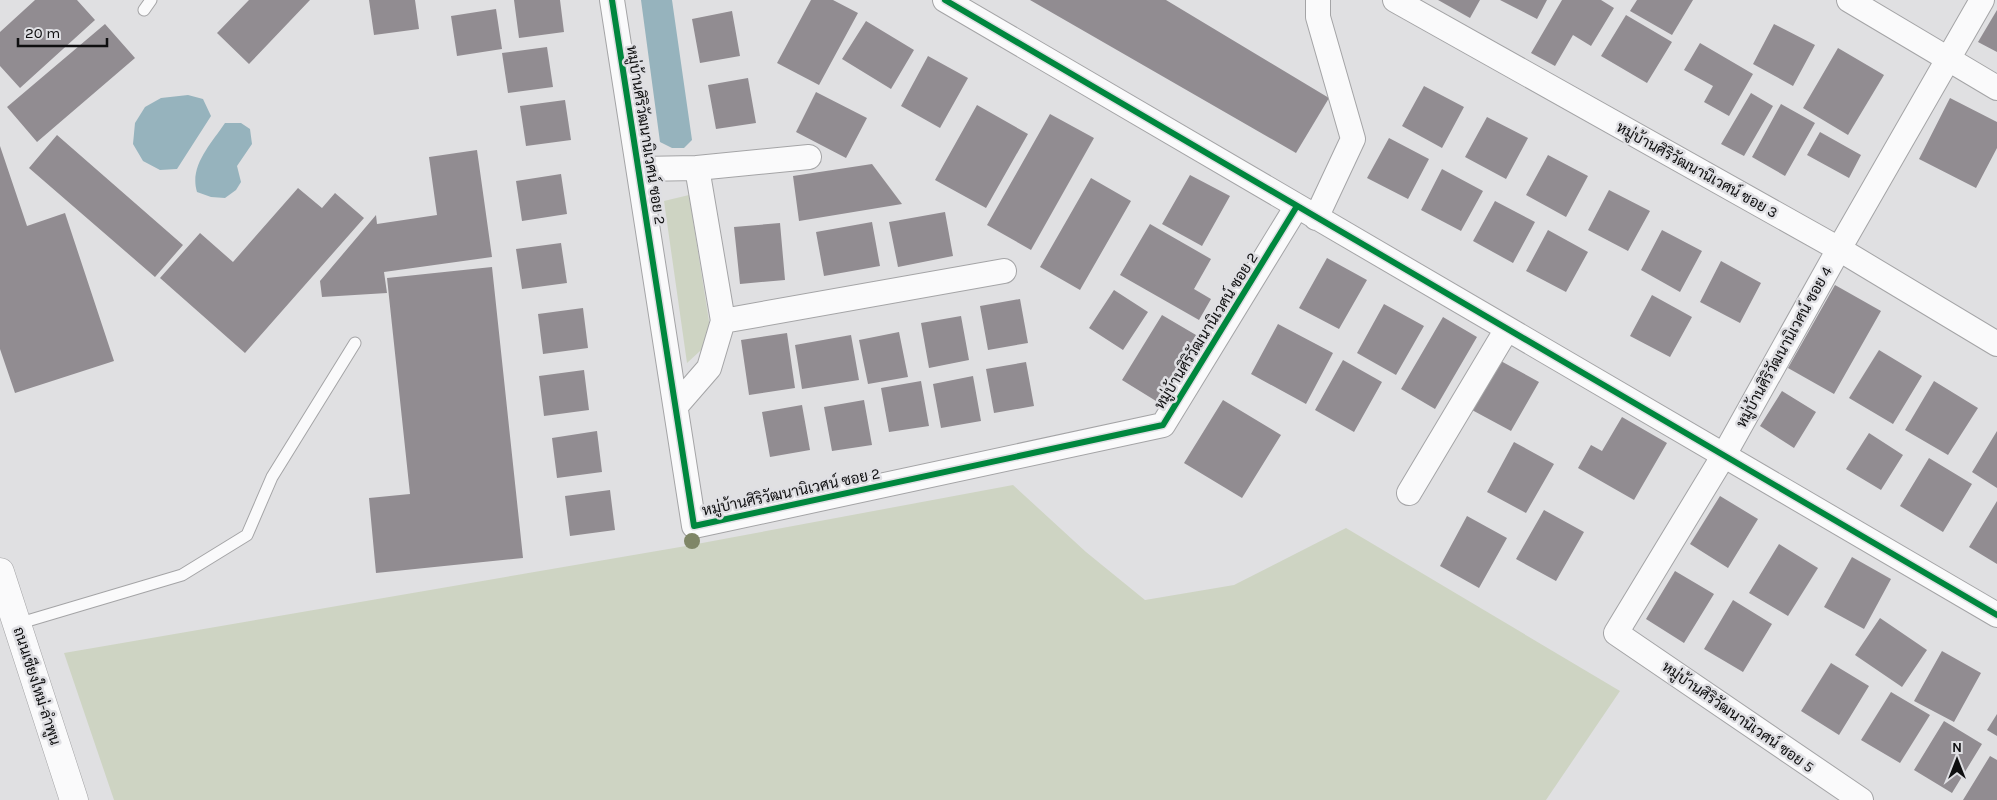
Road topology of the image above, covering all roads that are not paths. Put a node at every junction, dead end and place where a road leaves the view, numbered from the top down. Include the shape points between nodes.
1 (151, 0) edge
2 (612, 0) edge
3 (945, 0) edge
4 (1318, 0) edge
5 (1395, 0) edge
6 (1849, 0) edge
7 (1982, 0) edge
8 (144, 10) dead end
9 (1949, 59) junction
10 (1997, 88) edge
11 (809, 157) dead end
12 (697, 168) junction
13 (639, 169) junction
14 (1307, 212) junction
15 (1839, 250) junction
16 (1004, 271) dead end
17 (723, 321) junction
18 (1507, 328) junction
19 (355, 343) dead end
20 (1997, 344) edge
21 (676, 406) junction
22 (1724, 455) junction
23 (1409, 494) dead end
24 (0, 572) edge
25 (1997, 615) edge
26 (17, 624) junction
27 (1616, 633) joint
28 (1836, 793) edge
29 (74, 800) edge
30 (1861, 800) edge

1 - 8 lane
2 - 13 street, หมู่บ้านศิริวัฒนานิเวศน์ ซอย 2
3 - 14 street
4 - 14 street via 1318,17 1353,139
5 - 15 street, หมู่บ้านศิริวัฒนานิเวศน์ ซอย 3
6 - 9 street
7 - 9 street, หมู่บ้านศิริวัฒนานิเวศน์ ซอย 4
9 - 10 street
9 - 15 street, หมู่บ้านศิริวัฒนานิเวศน์ ซอย 4
11 - 12 street
12 - 13 street
12 - 17 street
13 - 21 street, หมู่บ้านศิริวัฒนานิเวศน์ ซอย 2
14 - 18 street
14 - 21 street, หมู่บ้านศิริวัฒนานิเวศน์ ซอย 2 via 1163,425 694,526
15 - 20 street, หมู่บ้านศิริวัฒนานิเวศน์ ซอย 3
15 - 22 street, หมู่บ้านศิริวัฒนานิเวศน์ ซอย 4
16 - 17 street
17 - 21 street via 709,368
18 - 22 street
18 - 23 street
19 - 26 lane via 272,477 247,535 182,575
22 - 25 street
22 - 27 street, หมู่บ้านศิริวัฒนานิเวศน์ ซอย 4
24 - 26 main road, ถนนเชียงใหม่-ลำพูน
26 - 29 main road, ถนนเชียงใหม่-ลำพูน
27 - 28 street, หมู่บ้านศิริวัฒนานิเวศน์ ซอย 5
28 - 30 street, หมู่บ้านศิริวัฒนานิเวศน์ ซอย 5

